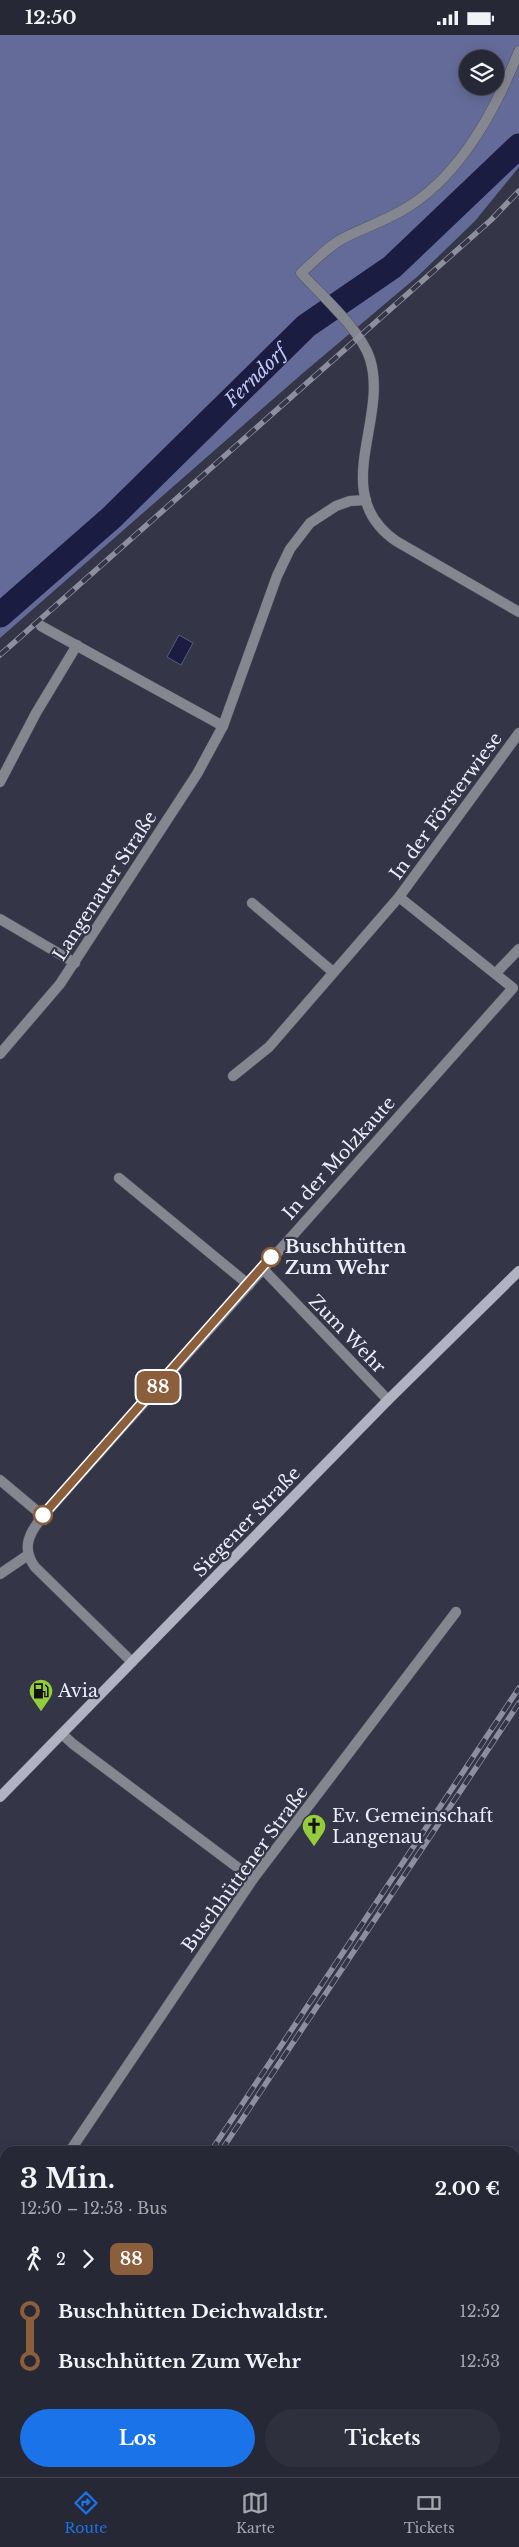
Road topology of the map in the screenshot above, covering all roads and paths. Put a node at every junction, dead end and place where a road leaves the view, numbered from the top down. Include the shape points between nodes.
1 (519, 51) edge
2 (366, 500) junction
3 (519, 612) edge
4 (42, 626) dead end
5 (77, 645) junction
6 (223, 726) junction
7 (519, 733) edge
8 (0, 782) edge
9 (399, 897) junction
10 (252, 903) dead end
11 (0, 919) edge
12 (519, 949) edge
13 (74, 963) junction
14 (333, 972) junction
15 (496, 973) junction
16 (0, 1054) edge
17 (233, 1076) dead end
18 (119, 1178) dead end
19 (262, 1268) junction
20 (519, 1271) edge
21 (249, 1285) junction
22 (388, 1401) junction
23 (0, 1480) edge
24 (43, 1516) junction
25 (28, 1555) junction
26 (0, 1574) edge
27 (456, 1612) dead end
28 (132, 1662) junction
29 (62, 1734) junction
30 (0, 1797) edge
31 (253, 1879) junction
32 (73, 2146) edge

1 - 2 street via 480,128 443,178 409,207 340,240 301,273 351,329 370,358 374,396 362,468
2 - 3 street via 371,516 381,530 396,541
2 - 6 street, Langenauer Straße via 350,501 310,523 290,549 277,576
4 - 5 street
5 - 6 street
5 - 8 street
6 - 13 street, Langenauer Straße via 174,811
7 - 9 street, In der Försterwiese
9 - 14 street, In der Försterwiese
9 - 15 street, In der Försterwiese
10 - 14 street
11 - 13 street
12 - 15 street
13 - 16 street, Langenauer Straße
14 - 17 street, In der Försterwiese via 269,1047
15 - 19 street, In der Molzkaute via 512,988
18 - 21 street
19 - 21 street, In der Molzkaute
19 - 22 street, Zum Wehr
20 - 22 main road, Siegener Straße
21 - 24 street, In der Molzkaute
22 - 28 main road, Siegener Straße
23 - 24 street
24 - 25 street, In der Molzkaute via 29,1537
25 - 26 street
25 - 28 street via 35,1567
27 - 31 street, Buschhüttener Straße
28 - 29 main road, Siegener Straße
29 - 30 main road, Siegener Straße
29 - 31 street
31 - 32 street, Buschhüttener Straße

